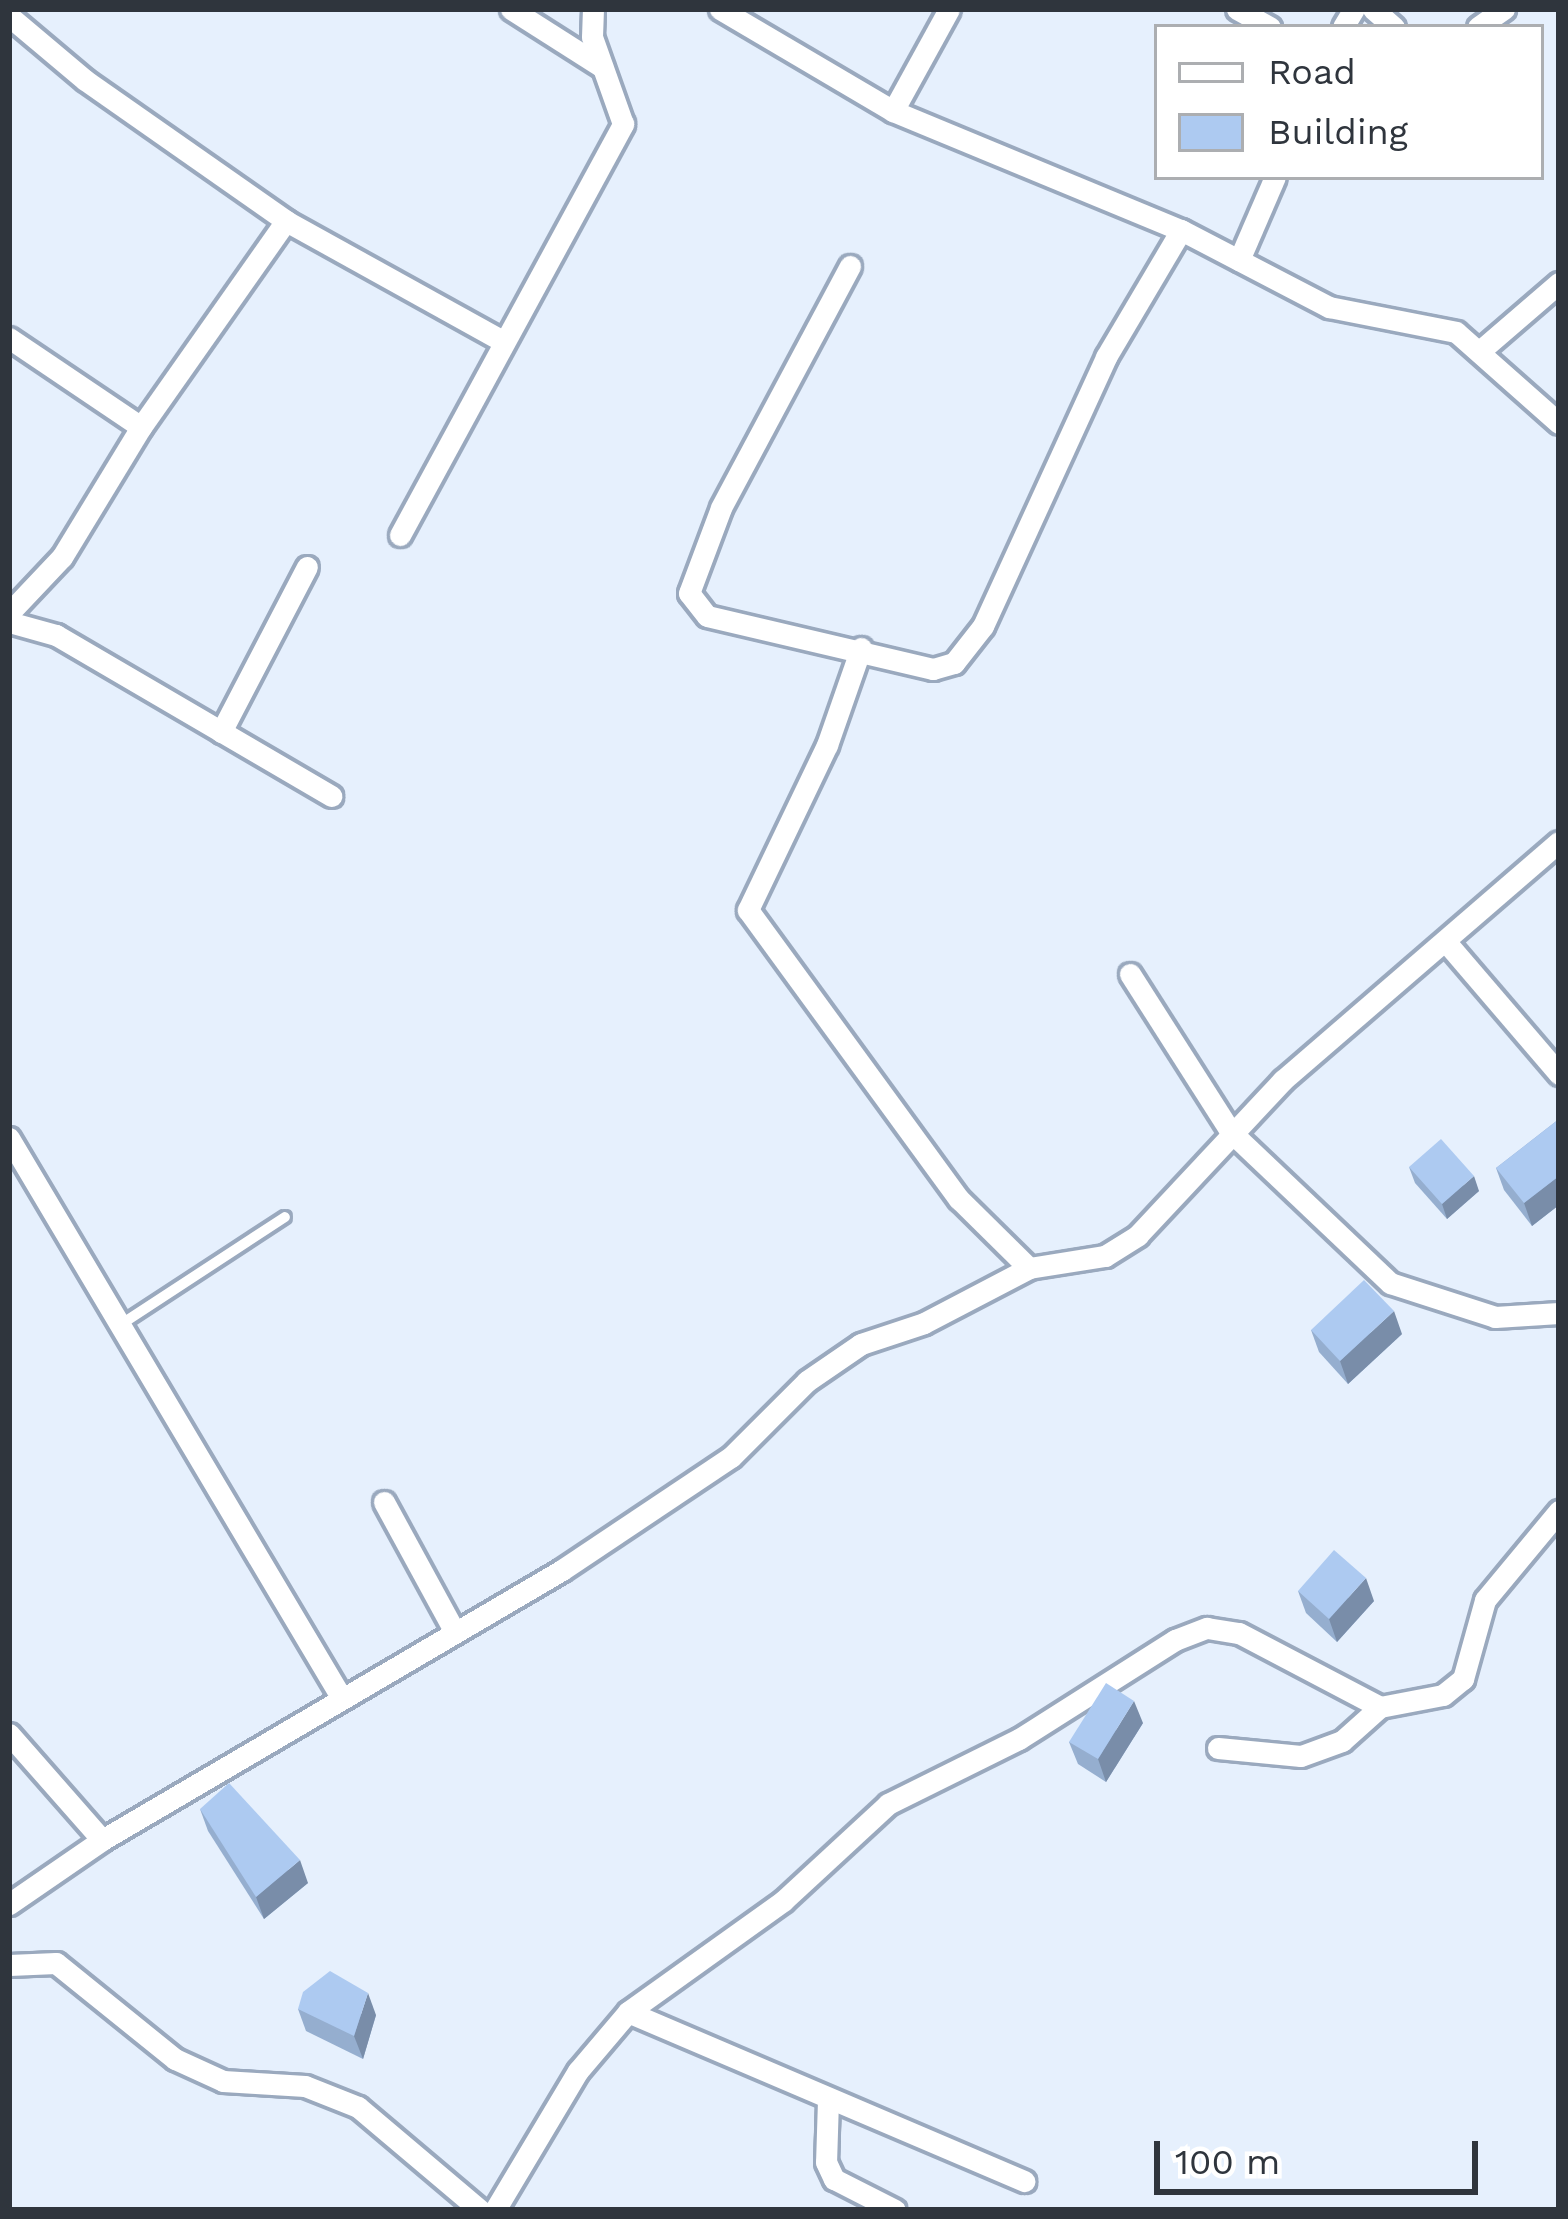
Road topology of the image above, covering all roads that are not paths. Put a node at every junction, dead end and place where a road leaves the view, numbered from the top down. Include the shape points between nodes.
1 (511, 9) edge
2 (593, 9) edge
3 (720, 9) edge
4 (949, 9) edge
5 (1237, 9) edge
6 (9, 16) edge
7 (1264, 24) edge
8 (602, 67) junction
9 (892, 111) junction
10 (1273, 180) edge
11 (286, 221) junction
12 (1181, 230) junction
13 (1239, 260) junction
14 (850, 266) dead end
15 (1559, 283) edge
16 (9, 338) edge
17 (504, 342) junction
18 (1481, 350) junction
19 (1559, 423) edge
20 (141, 427) junction
21 (400, 536) dead end
22 (307, 567) dead end
23 (9, 617) edge
24 (861, 648) junction
25 (221, 732) junction
26 (331, 796) dead end
27 (1559, 842) edge
28 (1446, 942) junction
29 (1130, 974) dead end
30 (1559, 1074) edge
31 (1230, 1131) junction
32 (9, 1138) edge
33 (285, 1217) dead end
34 (1029, 1268) junction
35 (1556, 1308) edge
36 (118, 1327) junction
37 (384, 1502) dead end
38 (1559, 1511) edge
39 (455, 1632) junction
40 (341, 1697) junction
41 (1380, 1707) junction
42 (9, 1734) edge
43 (1218, 1748) dead end
44 (102, 1840) junction
45 (9, 1904) edge
46 (9, 1965) edge
47 (628, 2012) junction
48 (828, 2100) junction
49 (1025, 2181) dead end
50 (479, 2210) edge
51 (495, 2210) edge
52 (896, 2210) edge

1 - 8 street
2 - 8 street
3 - 9 street
4 - 9 street
5 - 7 street
6 - 11 street via 85,80
8 - 17 street via 622,124
9 - 12 street
10 - 13 street
11 - 17 street
11 - 20 street
12 - 13 street
12 - 24 street via 1106,357 983,626 954,663 933,669
13 - 18 street via 1329,307 1438,323
14 - 24 street via 721,508 689,593 707,616
15 - 18 street
16 - 20 street
17 - 21 street
18 - 19 street
20 - 23 street via 62,556
22 - 25 street
23 - 25 street via 56,635
24 - 34 street via 826,745 748,910 959,1199
25 - 26 street
27 - 28 street
28 - 30 street
28 - 31 street
29 - 31 street
31 - 34 street via 1138,1234 1105,1256
31 - 35 street via 1390,1282 1495,1317
32 - 36 street
33 - 36 lane
34 - 39 street via 925,1323 861,1344 807,1381 731,1457
36 - 40 street
37 - 39 street
38 - 41 street via 1485,1600 1463,1679 1443,1696
39 - 40 street
40 - 44 street
41 - 43 street via 1342,1741 1301,1756
41 - 47 street via 1239,1633 1207,1628 1174,1640 1019,1739 888,1804 783,1901
42 - 44 street
44 - 45 street
46 - 50 street via 56,1964 175,2059 223,2081 305,2086 358,2107
47 - 48 street
47 - 51 street via 578,2071
48 - 49 street via 964,2149
48 - 52 street via 826,2162 834,2179

